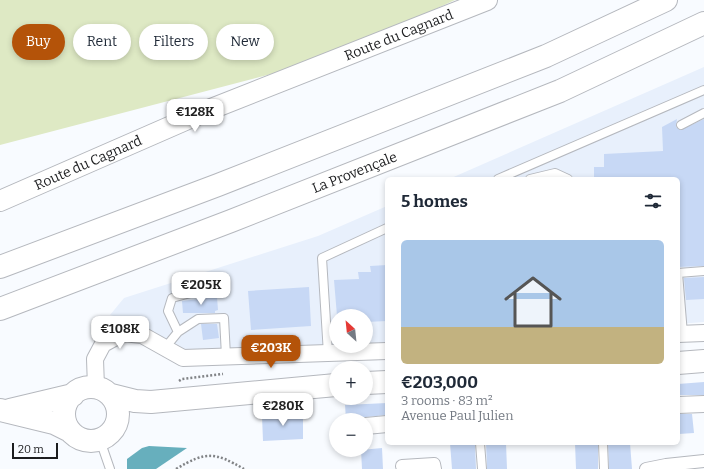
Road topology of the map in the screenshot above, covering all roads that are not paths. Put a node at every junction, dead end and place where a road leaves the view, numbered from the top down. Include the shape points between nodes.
1 (487, 0) edge
2 (666, 0) edge
3 (704, 23) edge
4 (704, 90) edge
5 (704, 113) edge
6 (680, 125) dead end
7 (503, 177) edge
8 (538, 177) edge
9 (564, 177) edge
10 (0, 201) edge
11 (385, 229) edge
12 (0, 267) edge
13 (704, 271) edge
14 (680, 273) edge
15 (224, 284) dead end
16 (0, 309) edge
17 (680, 314) edge
18 (178, 332) junction
19 (704, 333) edge
20 (681, 334) edge
21 (165, 348) junction
22 (385, 351) edge
23 (328, 354) junction
24 (226, 356) junction
25 (704, 361) edge
26 (680, 363) edge
27 (385, 382) edge
28 (373, 383) edge
29 (329, 386) edge
30 (103, 391) junction
31 (73, 395) junction
32 (151, 402) junction
33 (704, 404) edge
34 (680, 406) edge
35 (2, 409) edge
36 (385, 424) edge
37 (373, 425) edge
38 (70, 431) junction
39 (106, 436) junction
40 (480, 445) edge
41 (603, 445) edge
42 (704, 461) edge
43 (402, 466) dead end
44 (110, 469) edge
45 (435, 469) edge
46 (482, 469) edge
47 (604, 469) edge
48 (646, 469) edge

1 - 10 street, Route du Cagnard via 206,110
2 - 12 main road via 546,56 218,185
3 - 16 main road, La Provençale via 560,91
4 - 7 lane
5 - 6 lane
8 - 9 lane via 555,173
11 - 23 lane via 322,258
13 - 14 lane
15 - 18 lane via 172,298 168,311
17 - 20 lane
18 - 21 lane
18 - 24 lane via 198,319 224,318
19 - 20 street
21 - 24 street via 183,358
21 - 30 street via 142,335 123,333 103,344 95,359
22 - 23 street
23 - 24 street
25 - 26 main road
27 - 28 main road
29 - 32 main road
30 - 31 main road via 82,389
30 - 32 main road via 135,401
30 - 39 main road via 115,401 119,413 116,425
31 - 35 main road
31 - 38 main road via 65,406 64,414
32 - 39 main road via 136,410
33 - 34 street
35 - 38 main road via 54,423
36 - 37 street
38 - 39 main road via 80,439 93,441
39 - 44 lane
40 - 46 lane
41 - 47 lane
42 - 48 street
43 - 45 street via 434,464

